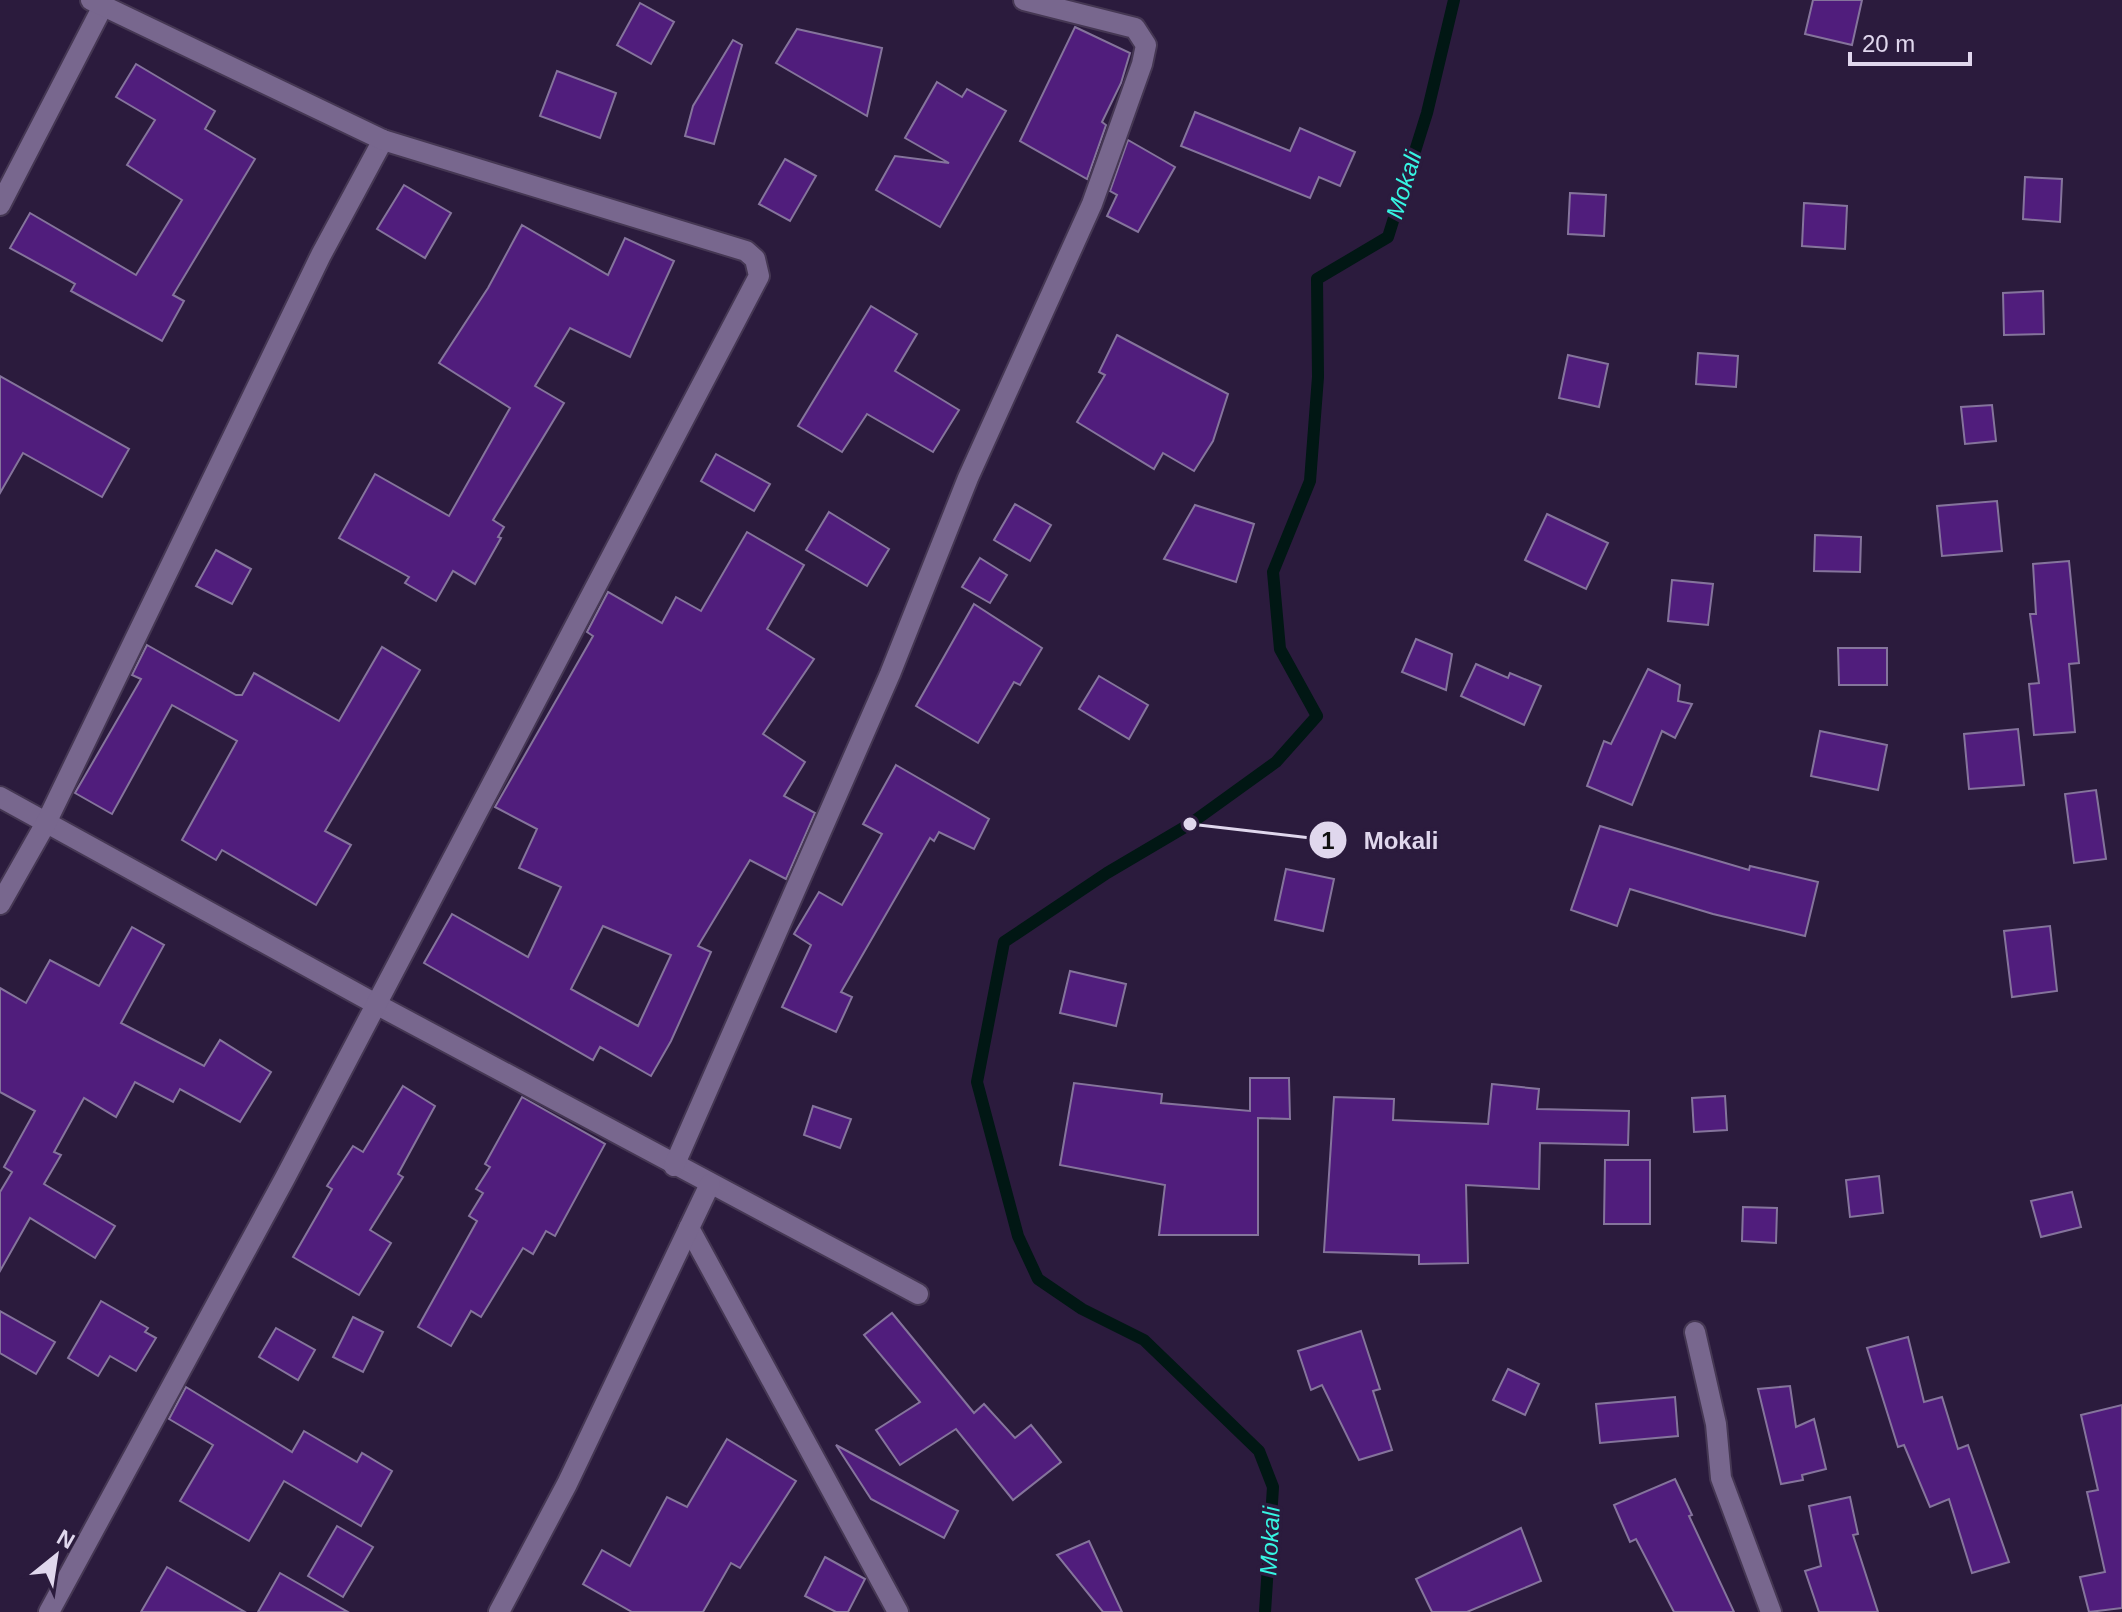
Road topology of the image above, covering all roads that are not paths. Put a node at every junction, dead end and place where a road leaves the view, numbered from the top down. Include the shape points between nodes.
1 (1024, 0) edge
2 (97, 3) edge
3 (383, 140) junction
4 (0, 205) edge
5 (0, 797) edge
6 (46, 823) junction
7 (0, 904) edge
8 (374, 1003) junction
9 (674, 1166) junction
10 (710, 1184) junction
11 (689, 1228) junction
12 (918, 1294) dead end
13 (1695, 1332) dead end
14 (49, 1612) edge
15 (499, 1612) edge
16 (898, 1612) edge
17 (1771, 1612) edge

1 - 9 street via 1135,28 1146,45 1142,64 1092,204 968,478 890,674
2 - 3 street
2 - 4 street
3 - 6 street via 321,255
3 - 8 street via 746,251 755,259 759,276
5 - 6 street
6 - 7 street
6 - 8 street
8 - 9 street
8 - 14 street
9 - 10 street
10 - 11 street
10 - 12 street
11 - 15 street via 567,1484
11 - 16 street
13 - 17 street via 1716,1424 1721,1478

